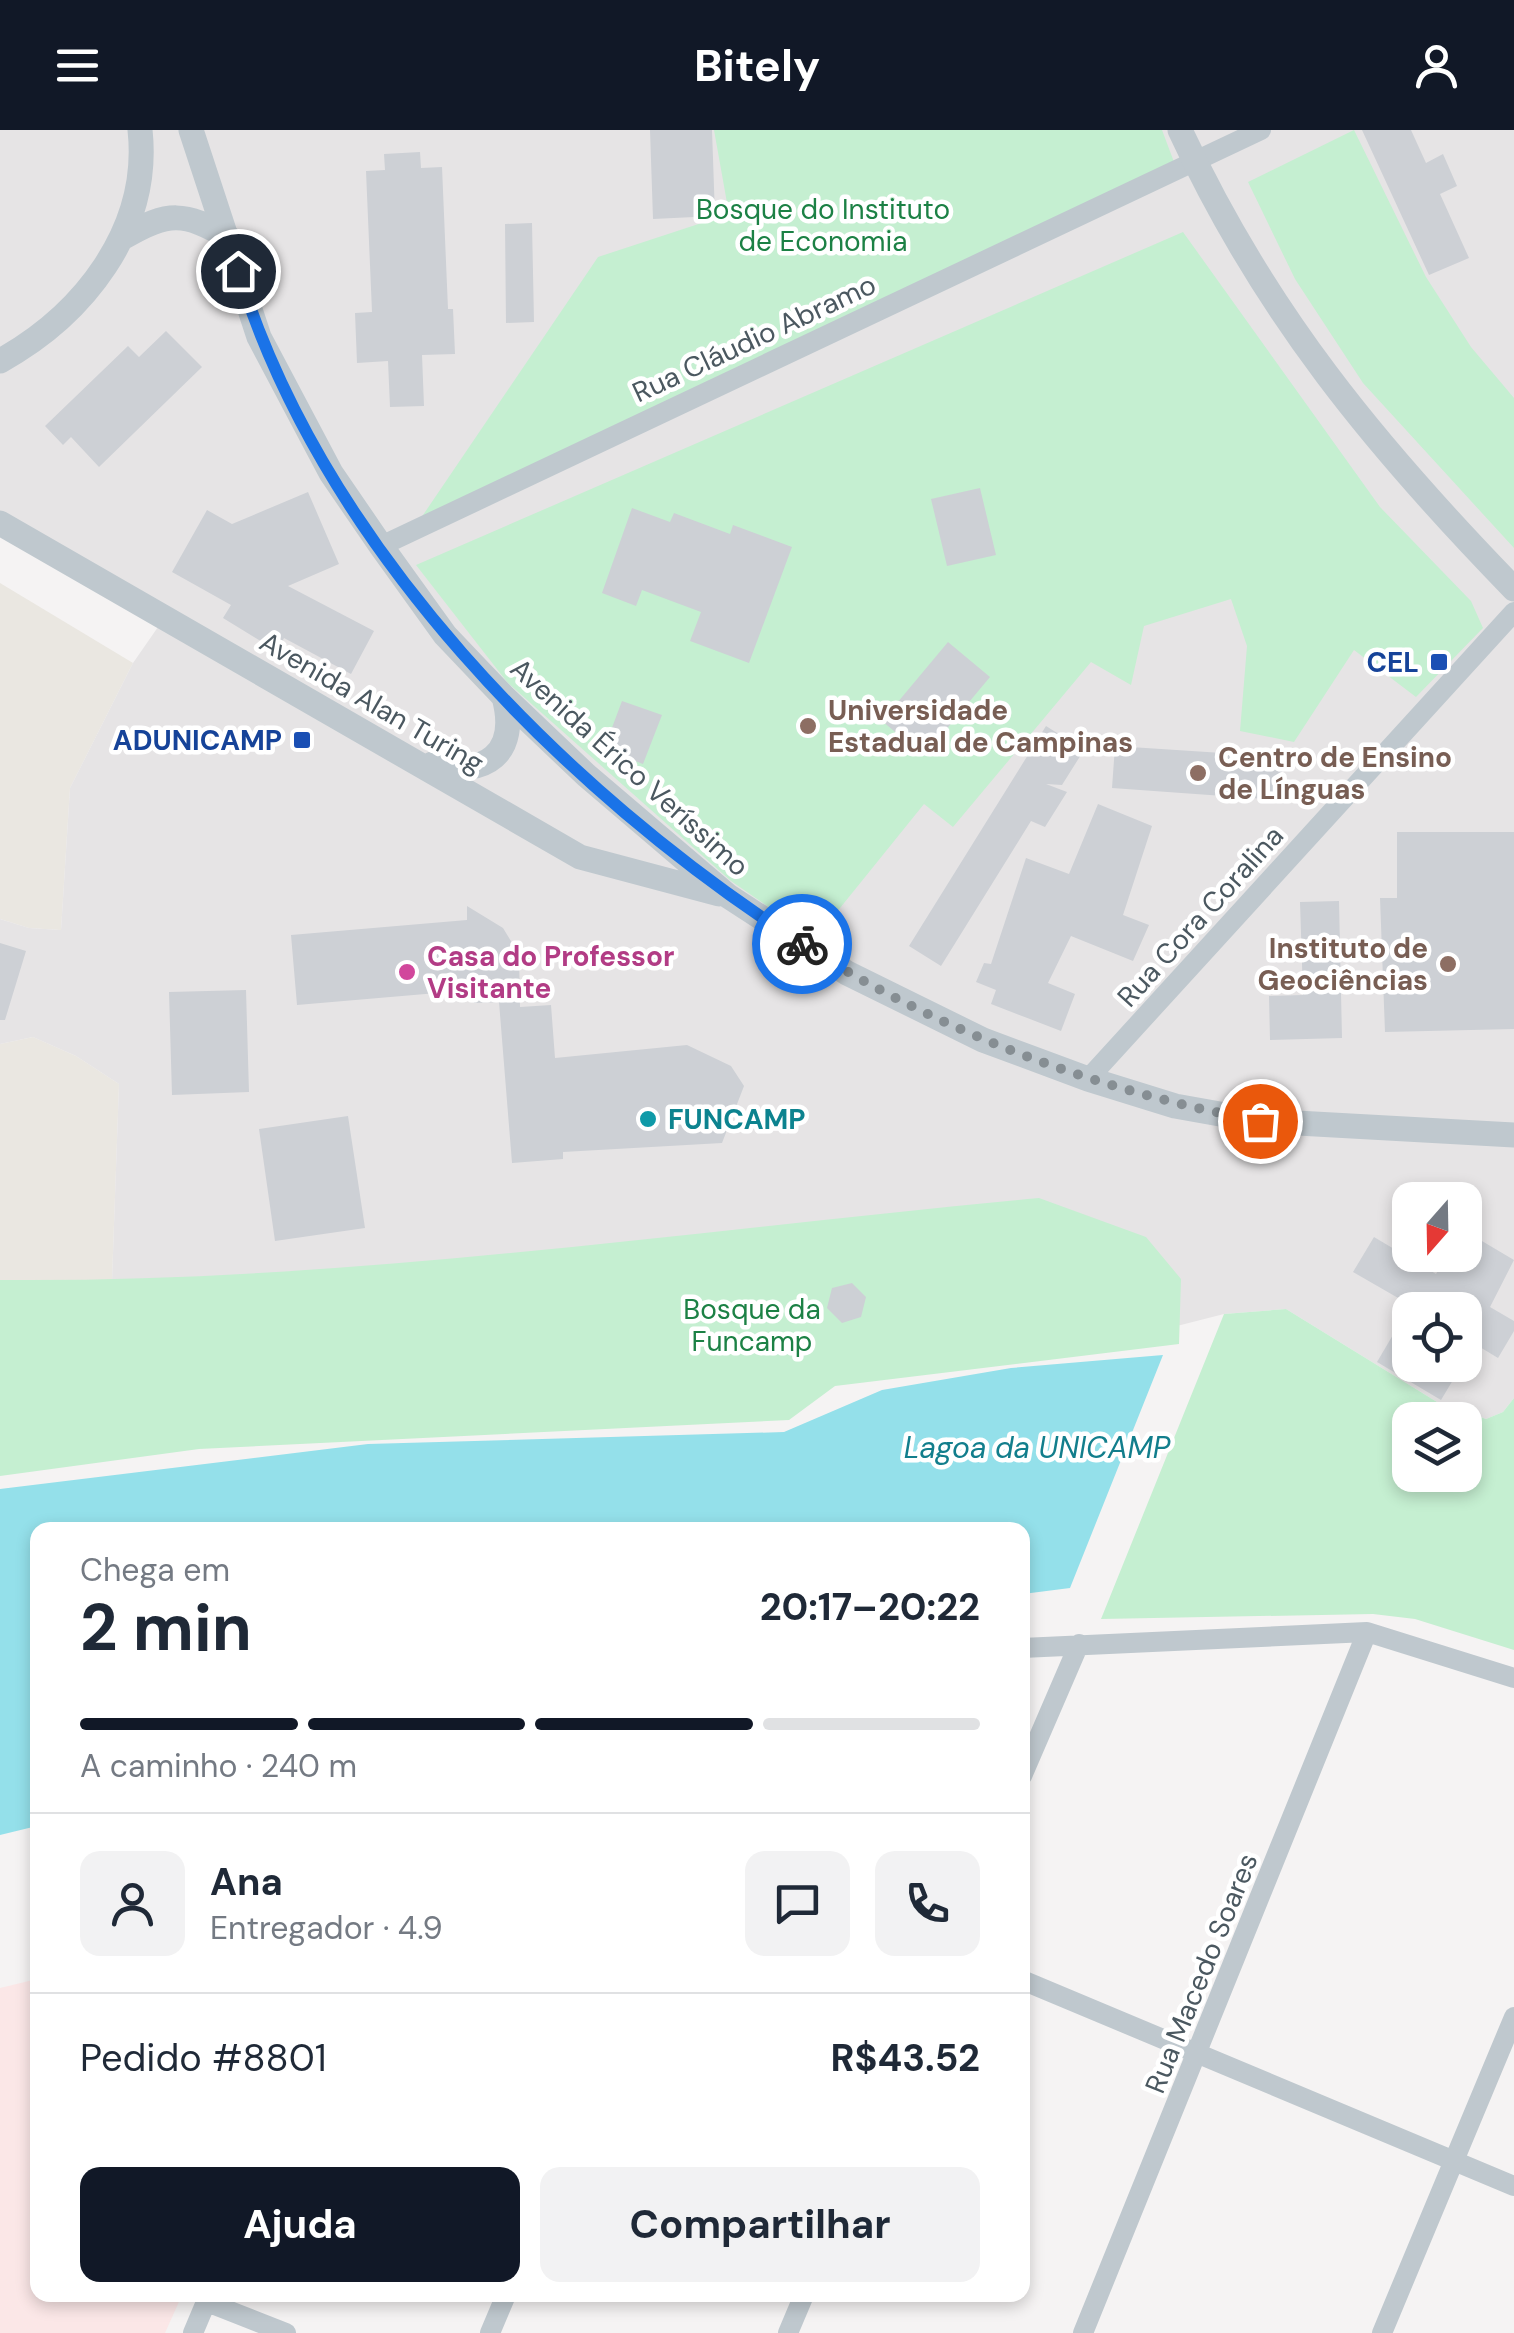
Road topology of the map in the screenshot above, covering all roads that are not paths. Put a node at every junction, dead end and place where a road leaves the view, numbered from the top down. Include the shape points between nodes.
1 (140, 130) edge
2 (191, 130) edge
3 (1180, 130) edge
4 (1261, 130) edge
5 (1194, 160) junction
6 (124, 237) junction
7 (228, 238) junction
8 (0, 361) edge
9 (0, 524) edge
10 (381, 546) junction
11 (1514, 590) edge
12 (1514, 612) edge
13 (504, 697) junction
14 (413, 759) junction
15 (728, 896) junction
16 (1088, 1079) junction
17 (1514, 1135) edge
18 (1367, 1632) junction
19 (1079, 1644) junction
20 (1030, 1647) edge
21 (1514, 1678) edge
22 (1030, 1757) edge
23 (1030, 1983) edge
24 (1514, 2017) edge
25 (1198, 2055) junction
26 (1456, 2161) junction
27 (1514, 2186) edge
28 (206, 2302) edge
29 (217, 2302) edge
30 (503, 2302) edge
31 (801, 2302) edge
32 (194, 2333) edge
33 (286, 2333) edge
34 (490, 2333) edge
35 (788, 2333) edge
36 (1082, 2333) edge
37 (1382, 2333) edge

1 - 6 street
2 - 7 street, Avenida Érico Veríssimo
3 - 5 street
4 - 5 street, Rua Cláudio Abramo
5 - 10 street, Rua Cláudio Abramo
5 - 11 street via 1280,312 1390,460
6 - 7 street via 177,216 197,219
6 - 8 street via 68,313
7 - 10 street, Avenida Érico Veríssimo via 259,337 331,474
9 - 14 street, Avenida Alan Turing
10 - 13 street, Avenida Érico Veríssimo via 444,635
12 - 16 street, Rua Cora Coralina
13 - 14 street via 509,731 489,761 452,770
13 - 15 street, Avenida Érico Veríssimo
14 - 15 street, Avenida Alan Turing via 580,858
15 - 16 street, Avenida Érico Veríssimo via 847,973 983,1040
16 - 17 street, Avenida Érico Veríssimo via 1175,1106 1260,1121
18 - 19 street
18 - 21 street
18 - 25 street, Rua Macedo Soares
19 - 20 street
19 - 22 street
23 - 25 street
24 - 26 street
25 - 26 street
25 - 36 street, Rua Macedo Soares
26 - 27 street
26 - 37 street
28 - 32 street
29 - 33 street
30 - 34 street
31 - 35 street

